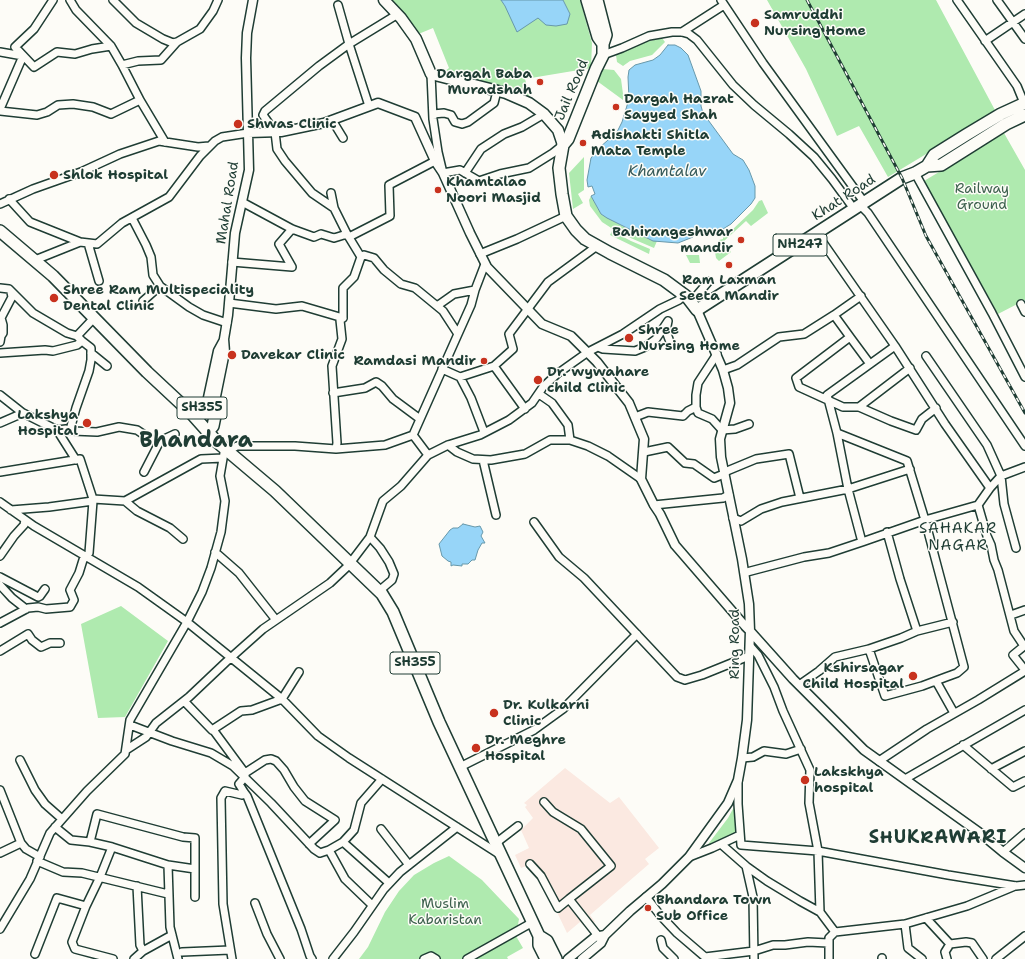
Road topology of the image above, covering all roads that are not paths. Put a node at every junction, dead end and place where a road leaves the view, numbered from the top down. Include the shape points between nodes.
1 (53, 0) edge
2 (70, 0) edge
3 (113, 0) edge
4 (218, 0) edge
5 (253, 0) edge
6 (384, 0) edge
7 (587, 0) edge
8 (597, 0) edge
9 (957, 0) edge
10 (997, 0) edge
11 (723, 2) edge
12 (338, 5) dead end
13 (398, 14) junction
14 (1025, 14) edge
15 (1013, 22) junction
16 (682, 32) junction
17 (1025, 39) edge
18 (985, 41) junction
19 (177, 42) junction
20 (349, 44) junction
21 (110, 46) junction
22 (603, 49) junction
23 (0, 52) edge
24 (23, 56) junction
25 (122, 65) junction
26 (431, 74) junction
27 (497, 91) junction
28 (140, 100) junction
29 (1024, 103) edge
30 (369, 106) junction
31 (0, 110) edge
32 (433, 114) junction
33 (544, 114) junction
34 (1024, 118) edge
35 (332, 120) junction
36 (248, 132) junction
37 (275, 132) junction
38 (343, 138) dead end
39 (165, 142) junction
40 (563, 145) junction
41 (209, 146) junction
42 (435, 161) junction
43 (927, 166) junction
44 (443, 173) junction
45 (465, 173) junction
46 (915, 174) junction
47 (331, 193) dead end
48 (9, 199) junction
49 (242, 202) junction
50 (0, 204) edge
51 (859, 206) junction
52 (334, 208) junction
53 (566, 216) junction
54 (132, 218) junction
55 (292, 229) junction
56 (0, 231) edge
57 (817, 234) junction
58 (348, 235) junction
59 (80, 242) junction
60 (88, 243) junction
61 (597, 246) junction
62 (480, 254) junction
63 (361, 257) junction
64 (35, 260) junction
65 (232, 262) junction
66 (485, 264) junction
67 (99, 281) dead end
68 (709, 281) dead end
69 (160, 286) junction
70 (0, 288) edge
71 (475, 290) junction
72 (11, 292) junction
73 (682, 293) junction
74 (861, 296) junction
75 (144, 300) dead end
76 (229, 303) junction
77 (1021, 304) dead end
78 (437, 306) junction
79 (694, 306) junction
80 (663, 308) junction
81 (527, 309) junction
82 (1025, 312) edge
83 (834, 315) junction
84 (94, 318) junction
85 (343, 318) junction
86 (668, 321) junction
87 (227, 323) junction
88 (458, 334) junction
89 (850, 337) junction
90 (79, 339) junction
91 (0, 342) edge
92 (670, 342) dead end
93 (895, 346) junction
94 (598, 347) junction
95 (588, 352) junction
96 (0, 353) edge
97 (91, 353) junction
98 (717, 354) junction
99 (926, 356) dead end
100 (870, 364) junction
101 (108, 366) dead end
102 (494, 366) junction
103 (1022, 367) edge
104 (910, 368) junction
105 (442, 369) junction
106 (723, 370) junction
107 (460, 377) junction
108 (1025, 377) edge
109 (333, 393) junction
110 (539, 394) junction
111 (0, 395) edge
112 (828, 400) junction
113 (859, 407) junction
114 (696, 408) junction
115 (936, 408) junction
116 (209, 409) junction
117 (525, 409) junction
118 (24, 414) junction
119 (192, 414) junction
120 (635, 417) junction
121 (420, 419) junction
122 (0, 423) edge
123 (749, 424) dead end
124 (57, 430) junction
125 (70, 430) junction
126 (722, 430) junction
127 (208, 432) junction
128 (484, 432) junction
129 (837, 433) junction
130 (175, 434) dead end
131 (413, 436) junction
132 (570, 440) junction
133 (160, 441) junction
134 (448, 445) junction
135 (1025, 446) edge
136 (336, 449) junction
137 (644, 452) junction
138 (225, 455) junction
139 (428, 455) junction
140 (76, 460) junction
141 (483, 460) junction
142 (1025, 467) edge
143 (910, 469) junction
144 (0, 472) edge
145 (144, 472) dead end
146 (724, 474) junction
147 (1001, 476) junction
148 (641, 479) junction
149 (990, 488) junction
150 (848, 489) junction
151 (729, 495) junction
152 (800, 498) junction
153 (93, 500) junction
154 (125, 501) junction
155 (0, 502) edge
156 (654, 505) junction
157 (978, 505) junction
158 (11, 510) junction
159 (496, 515) dead end
160 (733, 518) junction
161 (25, 520) junction
162 (925, 520) junction
163 (534, 522) dead end
164 (887, 532) junction
165 (370, 538) junction
166 (183, 539) dead end
167 (862, 542) junction
168 (1016, 548) dead end
169 (215, 552) junction
170 (0, 556) edge
171 (86, 557) junction
172 (350, 564) junction
173 (744, 571) junction
174 (0, 577) edge
175 (0, 585) edge
176 (45, 589) dead end
177 (379, 591) junction
178 (26, 609) junction
179 (1025, 610) edge
180 (1011, 615) junction
181 (276, 620) junction
182 (186, 622) junction
183 (953, 622) junction
184 (0, 623) edge
185 (750, 631) junction
186 (917, 631) junction
187 (636, 634) junction
188 (60, 643) dead end
189 (750, 646) junction
190 (868, 649) junction
191 (0, 651) edge
192 (750, 656) junction
193 (231, 657) junction
194 (1025, 670) edge
195 (298, 672) dead end
196 (936, 681) junction
197 (799, 685) junction
198 (282, 699) junction
199 (184, 701) junction
200 (1025, 710) edge
201 (954, 713) junction
202 (130, 725) junction
203 (212, 730) junction
204 (149, 732) junction
205 (963, 746) junction
206 (801, 749) junction
207 (126, 750) junction
208 (1025, 751) edge
209 (742, 758) junction
210 (20, 760) dead end
211 (879, 761) junction
212 (460, 767) junction
213 (991, 769) junction
214 (245, 775) junction
215 (382, 779) junction
216 (905, 779) junction
217 (738, 780) junction
218 (1025, 781) edge
219 (0, 790) edge
220 (244, 792) junction
221 (544, 802) dead end
222 (62, 819) junction
223 (518, 826) dead end
224 (55, 827) junction
225 (457, 827) junction
226 (381, 829) dead end
227 (1025, 833) edge
228 (740, 835) junction
229 (90, 842) junction
230 (343, 842) junction
231 (21, 843) junction
232 (496, 843) junction
233 (309, 844) junction
234 (721, 844) junction
235 (112, 847) junction
236 (330, 850) junction
237 (818, 851) junction
238 (1003, 852) junction
239 (0, 853) edge
240 (503, 856) junction
241 (689, 857) junction
242 (38, 859) junction
243 (168, 864) junction
244 (530, 864) dead end
245 (409, 865) junction
246 (746, 866) junction
247 (1025, 868) edge
248 (195, 869) junction
249 (100, 878) junction
250 (389, 883) junction
251 (1025, 885) edge
252 (137, 886) junction
253 (1016, 886) junction
254 (168, 894) junction
255 (195, 897) dead end
256 (646, 897) junction
257 (569, 899) junction
258 (254, 903) dead end
259 (86, 906) junction
260 (372, 906) junction
261 (820, 912) junction
262 (926, 918) junction
263 (533, 922) junction
264 (905, 924) junction
265 (1, 926) edge
266 (835, 932) junction
267 (172, 935) junction
268 (539, 936) junction
269 (602, 936) junction
270 (1025, 936) edge
271 (661, 940) dead end
272 (828, 943) junction
273 (950, 944) junction
274 (230, 950) junction
275 (143, 951) junction
276 (35, 954) dead end
277 (754, 955) edge
278 (180, 956) edge
279 (113, 959) edge
280 (134, 959) edge
281 (232, 959) edge
282 (280, 959) edge
283 (312, 959) edge
284 (333, 959) edge
285 (424, 959) edge
286 (436, 959) edge
287 (467, 959) edge
288 (546, 959) edge
289 (556, 959) edge
290 (568, 959) edge
291 (582, 959) edge
292 (674, 959) edge
293 (829, 959) edge
294 (922, 959) edge
295 (947, 959) edge
296 (983, 959) edge
297 (996, 959) edge

1 - 24 street via 34,29 15,47
2 - 21 street via 80,15
3 - 19 street via 136,23 163,39
4 - 19 street via 200,29
5 - 36 street, Mahal Road via 247,33 246,58
6 - 13 main road
7 - 22 main road
8 - 22 main road, Jail Road via 606,35
9 - 18 street
10 - 15 street
11 - 16 street
11 - 51 street
12 - 20 street
13 - 20 street
13 - 26 main road via 416,39
14 - 15 street
15 - 17 street
15 - 18 street
16 - 22 street via 649,36 622,48
16 - 51 street via 697,40 733,84 814,157
18 - 29 street via 1017,86
19 - 25 street via 161,60
20 - 30 street
20 - 37 street via 265,111 262,115
21 - 24 street via 75,54 58,52 34,67
21 - 25 street
22 - 40 main road, Jail Road via 568,139
23 - 24 street
24 - 31 street
25 - 28 street
26 - 27 main road
26 - 32 street
27 - 32 street via 494,103 468,122 455,122 451,115 444,113
27 - 33 main road via 529,103
28 - 31 street via 111,114 93,107 73,104 58,104 37,115
28 - 39 street
29 - 43 main road, Khat Road / NH247 via 934,155
30 - 35 street
30 - 42 street via 378,103 415,118
32 - 44 street
33 - 40 main road via 558,130
33 - 45 street via 481,149
34 - 43 main road, Khat Road / NH247 via 1006,124 940,164
35 - 37 street
35 - 38 street
36 - 37 street
36 - 41 street via 222,137
36 - 49 street, Mahal Road via 249,170
37 - 52 street via 277,149 284,162 312,192
39 - 41 street
39 - 48 street via 159,141 120,154 81,172
40 - 45 street via 528,168 479,181
40 - 53 main road, Jail Road via 559,168
41 - 54 street via 169,197
42 - 44 street
42 - 58 street via 390,185 390,216
43 - 46 main road, Khat Road / NH247
44 - 45 street via 460,170
44 - 62 street
46 - 51 main road, Khat Road / NH247 via 902,178
46 - 103 street
47 - 52 street
48 - 50 street
48 - 59 street via 30,222
49 - 55 street
49 - 65 street, Mahal Road
51 - 57 main road, Khat Road / NH247
51 - 135 street via 868,213
52 - 58 street
53 - 61 main road via 585,239
53 - 62 street
54 - 60 street via 97,244
54 - 69 street via 151,257 153,275
55 - 58 street via 314,237 321,234 334,238
55 - 65 street via 278,244 292,267
56 - 64 main road, SH355
57 - 74 street
57 - 79 main road, Khat Road / NH247
58 - 63 street
59 - 60 street
59 - 64 street
60 - 67 street
61 - 73 main road via 664,280
61 - 81 street via 548,282
62 - 66 street
63 - 78 street via 364,255 374,258 401,284 415,288
63 - 85 street via 354,277 343,288
64 - 84 main road, SH355
65 - 76 street, Mahal Road
66 - 71 street
66 - 81 street
68 - 79 street
69 - 75 street
69 - 87 street via 203,315
70 - 72 street via 9,289
71 - 78 street via 454,294
71 - 88 street
72 - 90 street via 33,313
72 - 91 street via 12,297 1,318 3,333
73 - 79 main road
73 - 80 street via 679,300
74 - 83 street
74 - 93 street
76 - 85 street via 276,309 302,306
76 - 87 street, Mahal Road
77 - 82 street
78 - 88 street
79 - 98 street, Ring Road
80 - 86 street
80 - 94 street
81 - 95 street via 542,324 571,336
81 - 102 street via 509,334 513,349
83 - 89 street
83 - 106 street via 804,334 779,337 737,365
84 - 90 street
84 - 119 main road, SH355
85 - 109 street via 340,320 342,339 332,366
86 - 92 street via 666,331
86 - 94 street via 656,339 646,347 635,351
87 - 116 street, Mahal Road via 224,339 218,351
88 - 105 street
89 - 100 street
89 - 112 street via 796,378 799,387
90 - 96 street via 76,345 53,351
90 - 97 street via 91,348
93 - 100 street
93 - 104 street
94 - 95 street
95 - 110 street via 557,374
95 - 120 street via 629,403
97 - 101 street
97 - 125 street via 89,372
98 - 106 street, Ring Road
98 - 114 street via 698,383
99 - 147 street via 986,445
100 - 112 street via 827,395
102 - 107 street
102 - 117 street
103 - 108 street
104 - 113 street
104 - 115 street
105 - 107 street
105 - 121 street
106 - 126 street, Ring Road via 730,403
107 - 128 street
109 - 121 street via 365,388 376,382 393,399
109 - 136 street
110 - 117 street
110 - 132 street via 552,403 568,425
111 - 118 street
112 - 113 street via 843,406
112 - 129 street
113 - 115 street via 916,430 922,419
114 - 120 street via 684,416 648,412
114 - 126 street via 698,413 712,419
115 - 149 street
116 - 119 main road, SH355 via 198,409
116 - 127 main road, SH355 via 215,416 213,426
117 - 128 street
118 - 122 street
118 - 124 street
119 - 127 main road, SH355
120 - 137 street via 644,439
121 - 131 street
123 - 126 street
124 - 125 street
124 - 140 street
125 - 133 street via 97,432 119,427 137,430 152,440
126 - 146 street, Ring Road via 720,439
127 - 138 main road, SH355
128 - 134 street
129 - 143 street via 907,461
129 - 150 street
130 - 133 street
131 - 136 street via 385,445
131 - 139 street
132 - 141 street via 550,440 525,454
132 - 148 street via 608,456
133 - 145 street
134 - 139 street
134 - 141 street via 473,459
136 - 138 street via 237,446
137 - 146 street via 668,447 685,463 694,464 714,478
137 - 148 street
138 - 154 street via 201,459
138 - 169 street via 220,476 225,501 221,532
138 - 172 main road, SH355 via 275,492
139 - 165 street via 401,486 383,501
140 - 144 street
140 - 153 street via 80,459
141 - 159 street
142 - 147 street
143 - 150 street
143 - 162 street
146 - 151 street, Ring Road
146 - 152 street via 756,459 789,454
147 - 149 street
147 - 168 street via 1004,504
148 - 156 street
149 - 157 street
150 - 152 street
150 - 167 street
151 - 156 street via 723,498
151 - 160 street, Ring Road
152 - 160 street via 761,509 741,521
153 - 154 street
153 - 158 street
153 - 171 street via 89,553
154 - 166 street via 170,528
155 - 158 street
156 - 185 street via 675,545
157 - 162 street
157 - 180 street
158 - 161 street
160 - 173 street, Ring Road
161 - 170 street via 24,525
161 - 171 street
162 - 164 street
162 - 183 street
163 - 187 street via 559,557 584,578
164 - 167 street
164 - 186 street
165 - 172 street
165 - 177 street via 380,548 394,574 392,580
167 - 173 street via 829,553
169 - 181 street via 239,573
169 - 182 street via 202,592
171 - 178 street via 70,590 74,600 70,606
171 - 182 street via 138,587
172 - 177 main road, SH355
172 - 181 street via 330,583
173 - 185 street, Ring Road
174 - 176 street via 38,597
175 - 178 street
177 - 212 main road, SH355 via 393,612
178 - 184 street
179 - 180 street
180 - 194 street via 1014,631 1024,646 1013,655
181 - 193 street
182 - 193 street
182 - 202 street via 130,720
183 - 186 street
183 - 196 street via 964,667 957,673
185 - 189 street, Ring Road
185 - 197 street
186 - 190 street
187 - 192 street via 677,677 685,680
187 - 212 street via 563,709 534,730
188 - 191 street via 50,643 41,647 28,634
189 - 192 street, Ring Road
189 - 206 street via 758,655 774,687
190 - 196 street via 885,696
190 - 197 street via 835,657 819,672
192 - 209 street, Ring Road via 747,720
193 - 198 street
193 - 199 street
194 - 201 street
195 - 198 street
196 - 201 street
197 - 211 street via 864,750
198 - 203 street via 252,710 241,711
198 - 215 street via 318,736
199 - 203 street
199 - 204 street via 156,723
200 - 205 street
201 - 211 street
202 - 204 street
202 - 207 street
203 - 214 street
204 - 207 street via 146,737
204 - 214 street via 211,753
205 - 213 street
205 - 216 street
206 - 209 street via 786,754 764,751 753,757
206 - 237 street via 810,770 809,803
207 - 222 street via 126,754
208 - 213 street
209 - 217 street, Ring Road
210 - 222 street via 35,790 45,804
211 - 216 street
212 - 232 main road, SH355
213 - 218 street via 1013,787
214 - 220 street via 239,784
214 - 233 street
214 - 233 street via 265,760 276,761 305,802 334,820
215 - 225 street
215 - 230 street via 360,803 354,830
216 - 238 street
217 - 228 street
217 - 241 street, Ring Road via 728,803
219 - 231 street
220 - 274 street via 242,795 225,791 221,798 223,904
220 - 283 street
221 - 257 street via 553,812 581,830 611,866
222 - 224 street
223 - 232 street
224 - 229 street via 71,840
224 - 242 street
225 - 240 street
225 - 245 street
226 - 245 street
227 - 238 street
228 - 234 street
228 - 237 street via 741,845
229 - 235 street
229 - 248 street via 97,814 195,838
230 - 236 street
230 - 250 street
231 - 239 street
231 - 242 street
232 - 240 main road, SH355
233 - 236 street via 320,853
234 - 241 street
234 - 246 street
235 - 243 street
235 - 249 street
236 - 260 street via 345,879
237 - 253 street
237 - 261 street
238 - 247 street
240 - 263 main road, SH355
241 - 256 street, Ring Road
242 - 249 street via 63,872 82,873
242 - 265 street via 30,879
243 - 248 street
243 - 254 street
244 - 257 street via 541,876 558,908
245 - 250 street
246 - 261 street
246 - 277 street via 753,897
248 - 255 street
249 - 252 street
249 - 259 street
250 - 260 street
251 - 253 street
252 - 254 street
252 - 275 street via 140,945
253 - 262 street via 967,906
254 - 267 street
256 - 269 street, Ring Road
256 - 277 street via 677,933 705,957
257 - 269 street
258 - 282 street
259 - 276 street via 57,898
259 - 279 street via 72,942 75,949
260 - 284 street
261 - 266 street
262 - 264 street
262 - 273 street
263 - 268 main road, SH355
263 - 287 street
264 - 266 street
264 - 294 street via 908,948
266 - 272 street
267 - 275 street
267 - 278 street
268 - 288 main road, SH355 via 539,945
268 - 289 main road, SH355 via 546,941
269 - 290 street, Ring Road via 594,937
269 - 291 street, Ring Road via 601,943
270 - 297 street
271 - 292 street via 663,948
272 - 277 street via 773,945
272 - 293 street
273 - 295 street via 945,952
273 - 296 street via 972,943
274 - 278 street
274 - 281 street
275 - 280 street
285 - 286 street via 431,956

